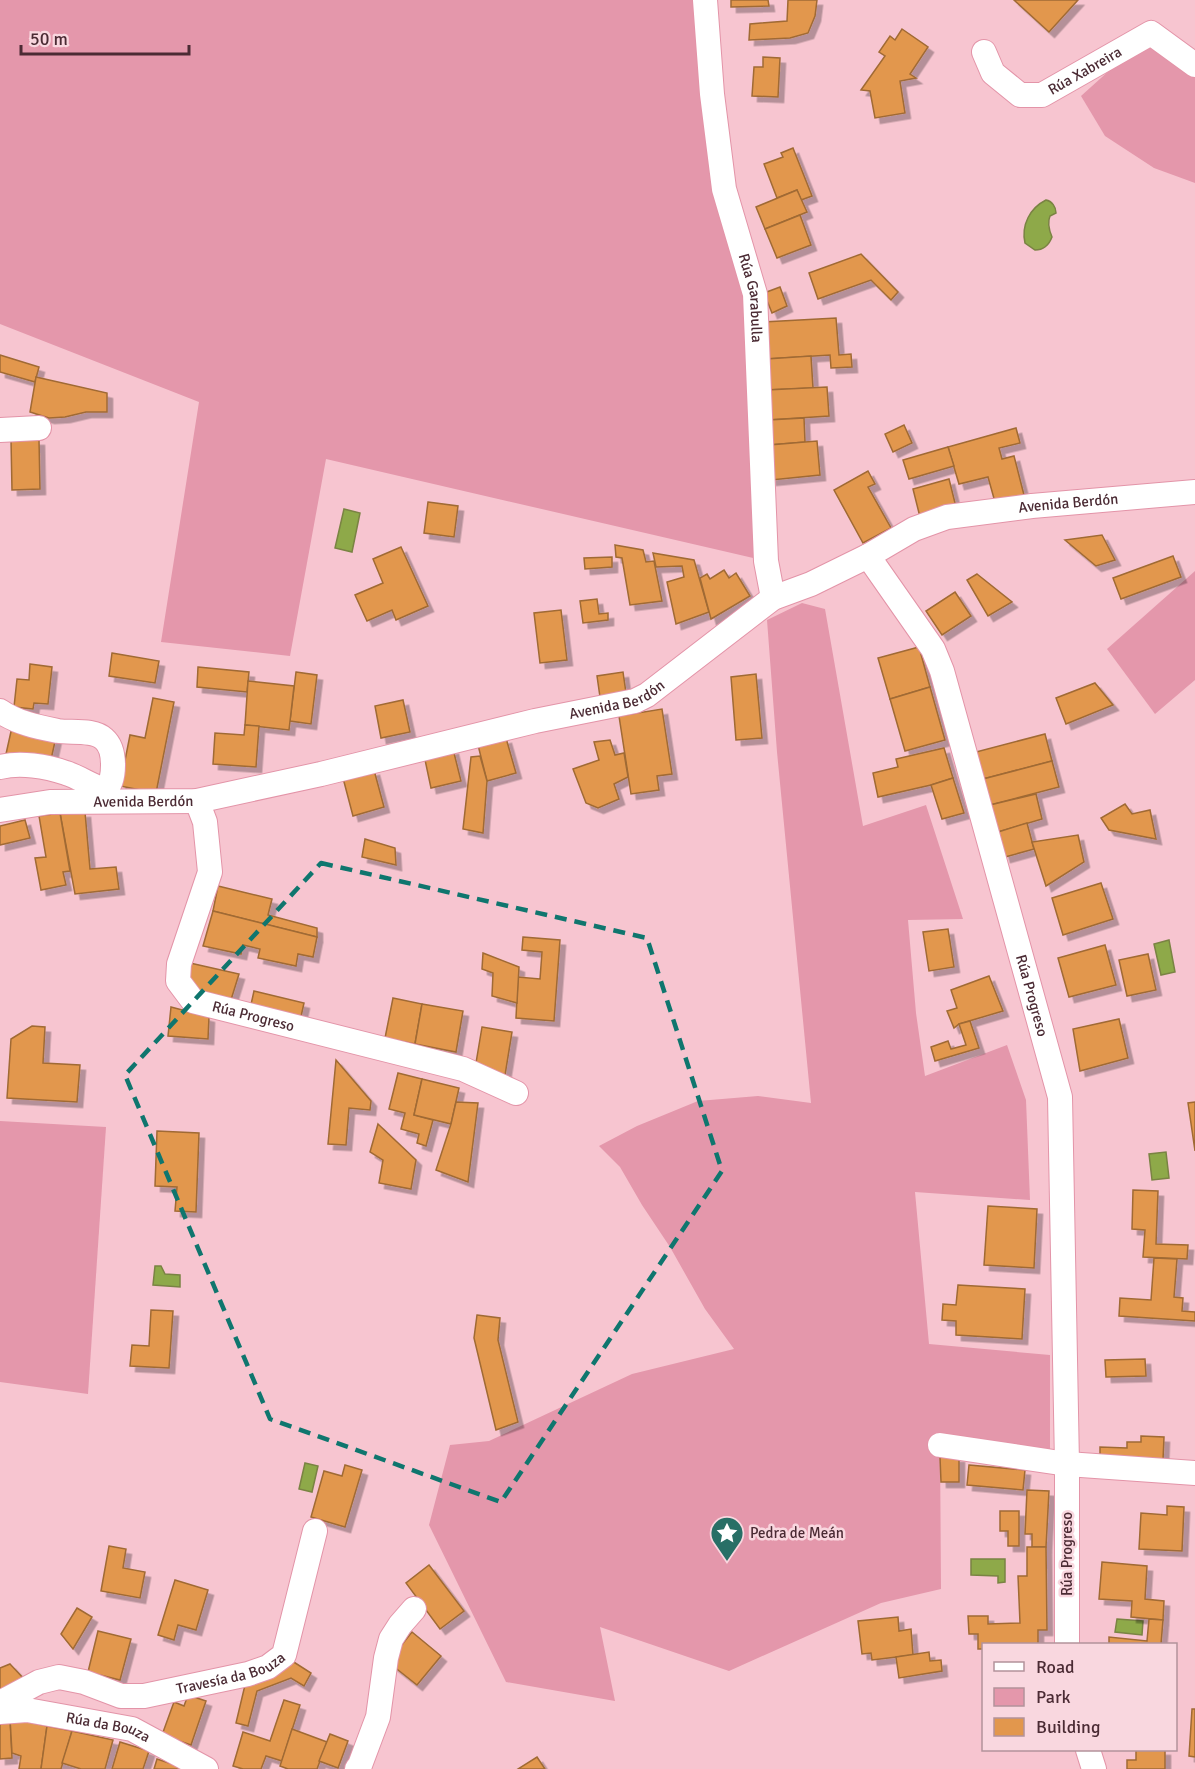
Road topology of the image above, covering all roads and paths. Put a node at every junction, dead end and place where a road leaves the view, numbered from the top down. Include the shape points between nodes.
1 (705, 0) edge
2 (984, 52) dead end
3 (1195, 65) edge
4 (39, 428) dead end
5 (0, 430) edge
6 (1195, 492) edge
7 (868, 556) junction
8 (773, 598) junction
9 (0, 711) edge
10 (0, 767) edge
11 (105, 796) junction
12 (197, 801) junction
13 (0, 810) edge
14 (516, 1093) dead end
15 (940, 1445) dead end
16 (1067, 1464) junction
17 (1195, 1473) edge
18 (315, 1531) dead end
19 (414, 1609) dead end
20 (1067, 1643) edge
21 (121, 1696) junction
22 (0, 1703) edge
23 (0, 1712) edge
24 (132, 1729) junction
25 (1089, 1751) edge
26 (206, 1769) edge
27 (357, 1769) edge
28 (1094, 1769) edge

1 - 8 street, Rúa Garabulla via 724,189 755,294 766,561
2 - 3 street, Rúa Xabreira via 993,74 1020,95 1042,95 1151,33
4 - 5 street
6 - 7 street, Avenida Berdón via 947,517 914,529
7 - 8 street, Avenida Berdón
7 - 16 street, Rúa Progreso via 933,650 942,670 1060,1097
8 - 12 street, Avenida Berdón via 635,701
9 - 11 street via 19,722 104,738 113,755 113,771
10 - 11 street via 47,768 67,773
11 - 12 street, Avenida Berdón
11 - 13 street, Avenida Berdón
12 - 14 street, Rúa Progreso via 206,822 210,872 179,964 178,981 193,1001 463,1069
15 - 16 street
16 - 17 street
16 - 20 street, Rúa Progreso
18 - 21 street, Travesía da Bouza via 284,1655 249,1674 144,1696
19 - 27 street via 391,1639 378,1717
21 - 22 street, Travesía da Bouza via 59,1677 39,1682
21 - 24 street via 128,1706
23 - 24 street, Rúa da Bouza via 27,1710
24 - 26 street, Rúa da Bouza
25 - 28 street

